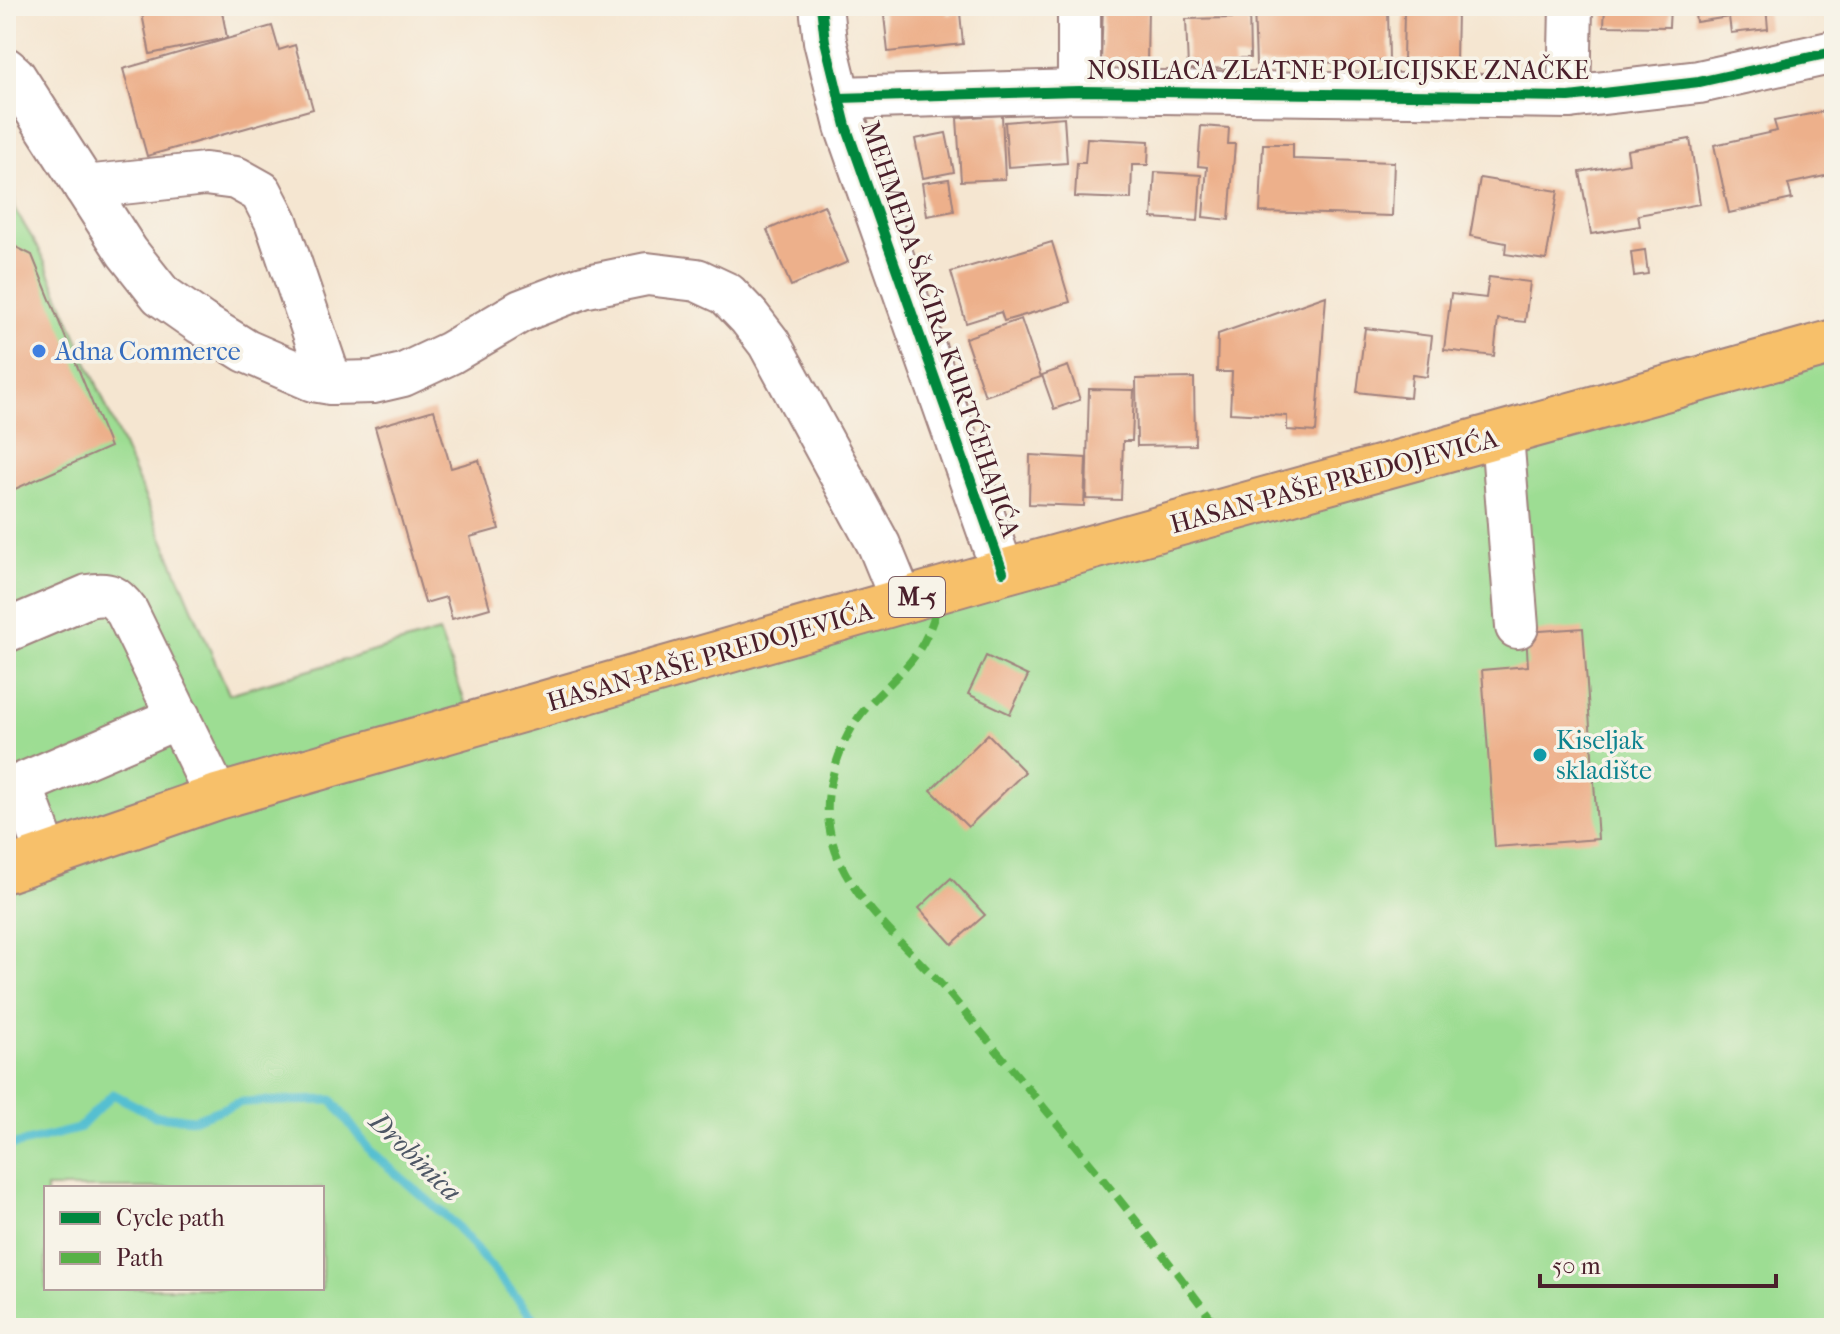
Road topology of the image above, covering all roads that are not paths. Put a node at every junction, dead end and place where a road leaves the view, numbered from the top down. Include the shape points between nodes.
1 (821, 6) edge
2 (1079, 6) edge
3 (1571, 6) edge
4 (1834, 52) edge
5 (6, 69) edge
6 (1079, 91) junction
7 (1569, 97) junction
8 (839, 98) junction
9 (85, 187) junction
10 (1834, 342) edge
11 (331, 383) junction
12 (1502, 435) junction
13 (1003, 572) junction
14 (902, 601) junction
15 (1517, 627) dead end
16 (6, 631) edge
17 (179, 717) junction
18 (14, 788) edge
19 (217, 797) junction
20 (47, 855) junction
21 (6, 870) edge

1 - 8 street, MEHMEDA ŠAĆIRA KURTĆEHAJIĆA
2 - 6 street
3 - 7 street
4 - 7 street, NOSILACA ZLATNE POLICIJSKE ZNAČKE via 1699,82
5 - 9 street
6 - 7 street, NOSILACA ZLATNE POLICIJSKE ZNAČKE
6 - 8 street, NOSILACA ZLATNE POLICIJSKE ZNAČKE
8 - 13 street, MEHMEDA ŠAĆIRA KURTĆEHAJIĆA
9 - 11 street via 161,295 246,351
9 - 11 street via 205,174 236,178 261,192 276,221
10 - 12 main road, HASAN-PAŠE PREDOJEVIĆA / M-5
11 - 14 street via 403,375 521,311 583,287 647,274 697,280 727,294 769,343 879,545
12 - 13 main road, HASAN-PAŠE PREDOJEVIĆA / M-5
12 - 15 street
13 - 14 main road, HASAN-PAŠE PREDOJEVIĆA / M-5
14 - 19 main road, HASAN-PAŠE PREDOJEVIĆA / M-5
16 - 17 street via 88,596 110,595 127,612
17 - 18 street
17 - 19 street
18 - 20 street
19 - 20 main road, HASAN-PAŠE PREDOJEVIĆA / M-5
20 - 21 main road, HASAN-PAŠE PREDOJEVIĆA / M-5

